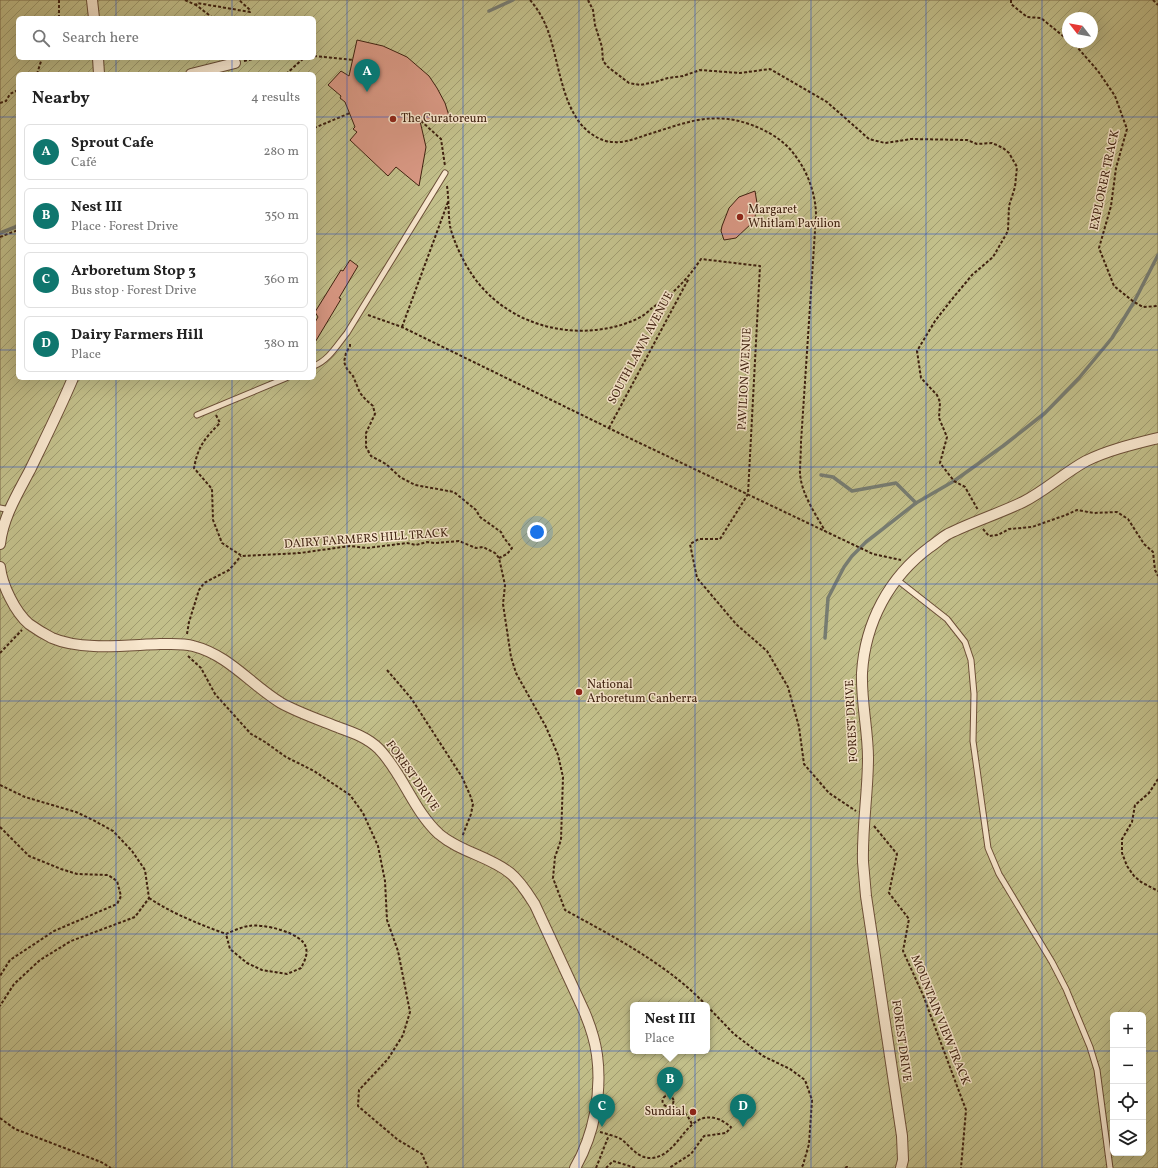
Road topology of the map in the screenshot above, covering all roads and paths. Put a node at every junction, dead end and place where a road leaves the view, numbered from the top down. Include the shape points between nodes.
1 (59, 0) edge
2 (92, 0) edge
3 (185, 0) edge
4 (239, 0) edge
5 (530, 0) edge
6 (588, 0) edge
7 (1011, 0) edge
8 (1153, 0) edge
9 (196, 5) junction
10 (1158, 5) edge
11 (59, 16) edge
12 (94, 16) edge
13 (210, 16) edge
14 (1062, 35) edge
15 (1078, 48) edge
16 (316, 56) edge
17 (41, 60) edge
18 (98, 60) edge
19 (249, 60) edge
20 (302, 60) edge
21 (353, 60) dead end
22 (235, 63) joint
23 (38, 72) edge
24 (100, 72) edge
25 (199, 72) edge
26 (288, 72) edge
27 (16, 91) edge
28 (0, 104) edge
29 (350, 113) dead end
30 (421, 121) dead end
31 (316, 127) edge
32 (441, 139) dead end
33 (445, 173) dead end
34 (16, 231) edge
35 (0, 237) edge
36 (690, 275) junction
37 (1158, 306) edge
38 (360, 312) junction
39 (402, 327) junction
40 (346, 353) dead end
41 (316, 365) edge
42 (72, 380) edge
43 (281, 380) edge
44 (197, 415) joint
45 (608, 428) junction
46 (1158, 438) edge
47 (748, 494) junction
48 (5, 509) edge
49 (983, 519) junction
50 (825, 531) junction
51 (0, 544) edge
52 (242, 556) junction
53 (499, 558) junction
54 (912, 562) junction
55 (0, 567) edge
56 (1158, 576) edge
57 (896, 579) junction
58 (28, 623) junction
59 (186, 645) junction
60 (0, 652) edge
61 (387, 670) dead end
62 (1158, 779) edge
63 (0, 784) edge
64 (865, 817) junction
65 (0, 827) edge
66 (458, 847) junction
67 (1158, 891) edge
68 (149, 898) junction
69 (226, 934) junction
70 (0, 976) edge
71 (703, 1002) edge
72 (0, 1006) edge
73 (710, 1009) edge
74 (672, 1105) junction
75 (0, 1118) edge
76 (692, 1124) junction
77 (592, 1129) junction
78 (610, 1135) junction
79 (111, 1168) edge
80 (428, 1168) edge
81 (575, 1168) edge
82 (596, 1168) edge
83 (606, 1168) edge
84 (636, 1168) edge
85 (669, 1168) edge
86 (801, 1168) edge
87 (845, 1168) edge
88 (850, 1168) edge
89 (902, 1168) edge
90 (961, 1168) edge
91 (1110, 1168) edge

1 - 11 path
2 - 12 street
3 - 9 path
4 - 9 path via 250,12 197,3
5 - 50 path via 549,33 571,107 584,127 594,136 606,141 621,142 699,120 729,119 755,126 776,137 801,164 813,192 816,216 800,474 808,502
6 - 49 path via 593,10 604,62 631,84 655,82 700,70 740,73 770,69 827,102 869,139 885,144 911,139 967,140 977,144 992,143 1009,153 1017,167 1015,187 1009,206 1008,231 994,257 972,275 953,298 917,351 921,378 940,402 939,418 947,437 940,463 954,481 965,487
7 - 14 path via 1011,4 1027,17 1041,18
8 - 10 path
9 - 13 path
15 - 37 path, EXPLORER TRACK via 1115,96 1127,129 1116,168 1111,206 1100,248 1114,286 1143,307
16 - 21 path
17 - 23 path
18 - 24 street
19 - 22 path
20 - 26 path
22 - 25 street
27 - 28 path
29 - 31 path
30 - 32 path
33 - 38 lane
34 - 35 path
36 - 39 path via 675,292 638,318 616,326 593,330 570,331 547,327 526,320 505,308 486,292 471,273 451,227 449,201
36 - 45 path, SOUTH LAWN AVENUE
36 - 47 path, PAVILION AVENUE via 701,259 760,266
38 - 39 path
38 - 41 lane via 333,351
39 - 45 path
40 - 53 path via 344,362 347,369 360,393 374,410 366,433 366,447 371,456 415,485 454,492 463,499 480,517 501,532 512,548
42 - 48 street via 60,409
43 - 44 lane
44 - 52 path via 216,415 220,423 197,453 194,468 212,490 213,520 222,543
45 - 47 path
46 - 49 street, FOREST DRIVE via 1087,461 1028,499
47 - 50 path
47 - 64 path, MOUNTAIN VIEW TRACK via 720,539 699,538 690,544 697,578 736,624 767,651 788,687 799,726 804,764 829,793
48 - 51 street
49 - 54 street, FOREST DRIVE via 947,535
49 - 56 path via 983,530 989,536 998,536 1009,529 1032,527 1077,510 1094,513 1117,512 1128,518 1144,544 1154,552 1154,570
50 - 54 path via 873,554
52 - 53 path, DAIRY FARMERS HILL TRACK via 300,553 350,546 367,548 459,541 476,548 492,550
52 - 59 path via 229,570 204,583 199,590 189,622
53 - 71 path via 505,585 503,604 511,657 516,673 546,727 558,755 563,777 561,840 555,857 553,878 565,910 670,972
54 - 57 street, FOREST DRIVE
55 - 58 street, FOREST DRIVE via 9,595
57 - 64 street, FOREST DRIVE via 875,616 865,649 862,675 868,757
57 - 91 lane via 947,619 965,642 971,660 974,694 973,741 988,848 999,874 1066,989 1090,1048 1097,1070
58 - 59 street, FOREST DRIVE via 53,638 87,646
58 - 60 path
59 - 66 street, FOREST DRIVE via 206,650 221,658 262,690 293,709 360,735 373,743 388,760 432,827
59 - 80 path via 186,655 201,668 216,694 251,734 350,795 363,813 378,846 385,882 387,920 398,951 410,1012 403,1035 388,1059 358,1090 358,1106 398,1140 422,1154
61 - 66 path via 415,705 462,777 470,794 471,814
62 - 67 path via 1149,793 1135,805 1132,822 1122,839 1122,853 1127,866 1134,876
63 - 68 path via 25,797 76,812 113,831 145,870
64 - 89 street, FOREST DRIVE via 863,862 866,896 902,1136
64 - 90 path, MOUNTAIN VIEW TRACK via 897,854 889,894 909,919 903,951 966,1110
65 - 70 path via 29,856 77,874 108,876 117,881 121,896 117,904 54,931 10,960
66 - 77 street, FOREST DRIVE via 510,872 535,905 584,1011 594,1040 598,1084
68 - 69 path via 167,910
68 - 72 path via 135,917 71,941 40,960 14,984
69 - 69 path via 250,925 275,927 300,938 306,946 306,956 301,968 287,974 262,970 247,963 230,949
73 - 86 path via 734,1034 763,1056 790,1069 805,1080 812,1100 809,1144
74 - 74 path via 663,1104 664,1097 672,1097
74 - 76 path via 687,1115
75 - 79 path via 16,1129
76 - 78 path via 672,1148 654,1158 638,1155 620,1139
76 - 85 path via 705,1118 714,1118 731,1127 726,1133 704,1136 691,1154
77 - 78 path
77 - 81 street, FOREST DRIVE
78 - 82 path
83 - 84 path via 613,1161
87 - 88 path

